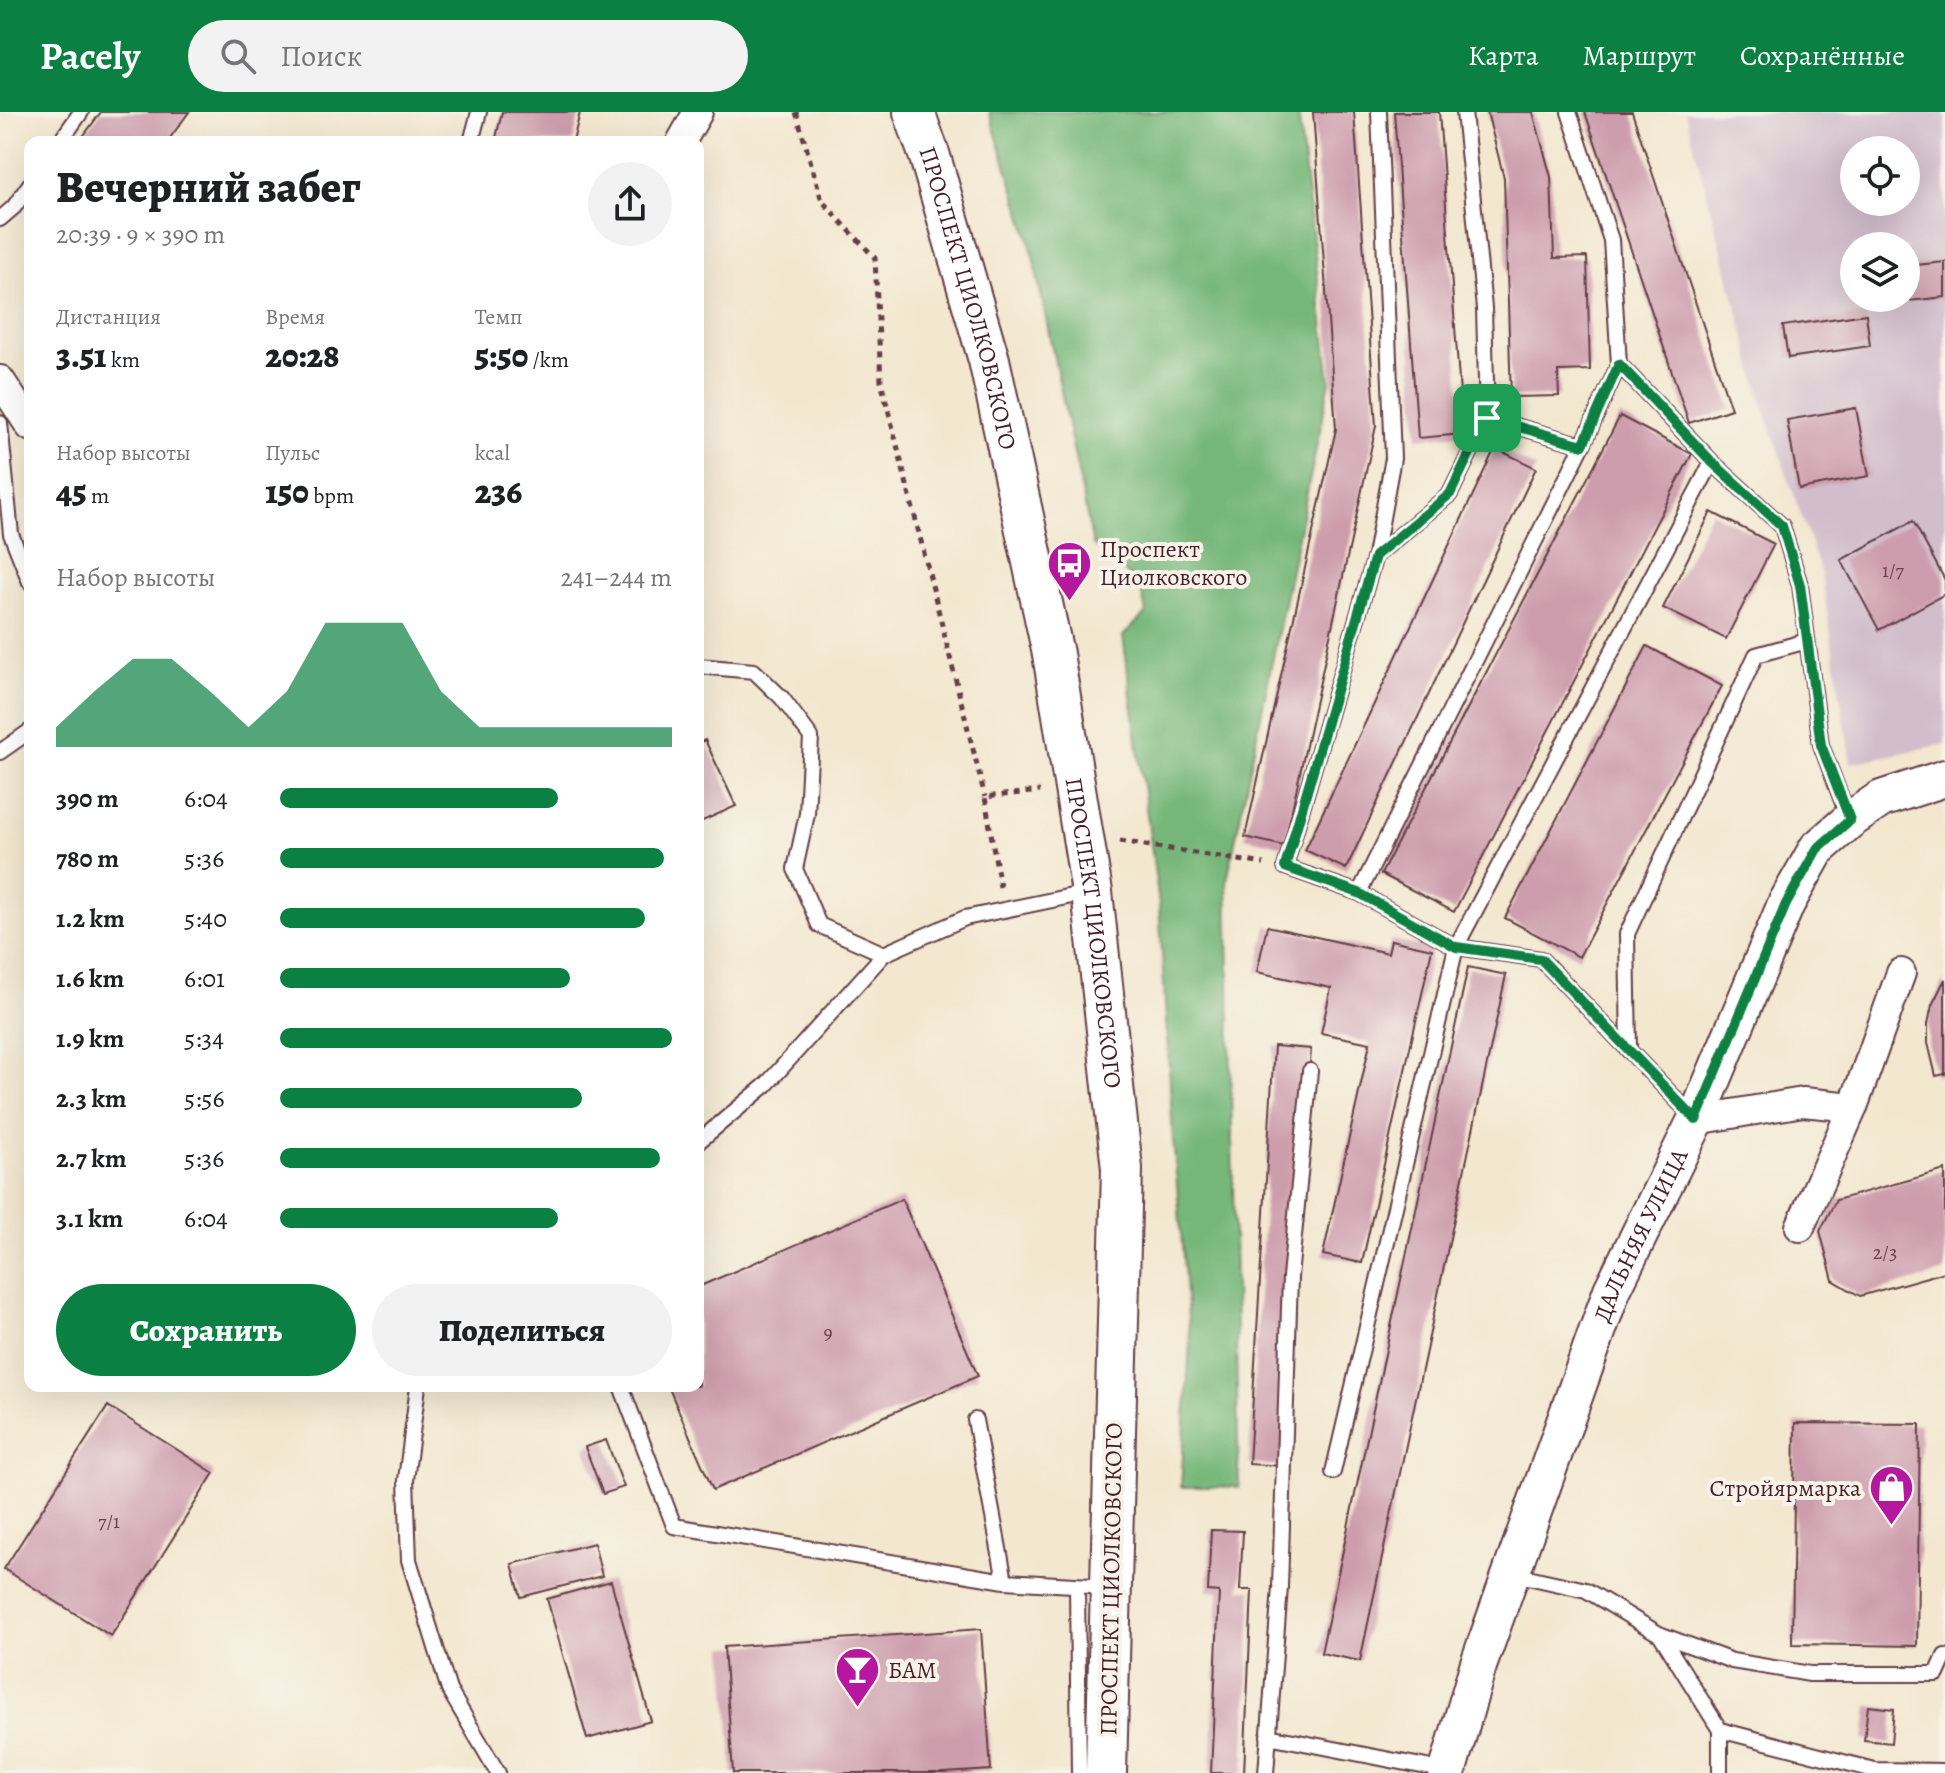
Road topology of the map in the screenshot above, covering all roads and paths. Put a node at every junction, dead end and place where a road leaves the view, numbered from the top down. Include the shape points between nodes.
1 (81, 112) edge
2 (479, 112) edge
3 (698, 112) edge
4 (796, 112) edge
5 (914, 112) edge
6 (1379, 112) edge
7 (1464, 112) edge
8 (1569, 112) edge
9 (64, 136) edge
10 (473, 136) edge
11 (684, 136) edge
12 (24, 193) edge
13 (0, 219) edge
14 (1619, 364) junction
15 (0, 380) edge
16 (24, 417) edge
17 (1487, 418) junction
18 (0, 423) edge
19 (1583, 445) junction
20 (1712, 462) junction
21 (1375, 556) junction
22 (24, 567) edge
23 (1807, 641) junction
24 (704, 667) edge
25 (24, 735) edge
26 (0, 752) edge
27 (1945, 778) edge
28 (985, 797) dead end
29 (1850, 820) junction
30 (1083, 835) junction
31 (1285, 867) junction
32 (1092, 892) junction
33 (1359, 893) junction
34 (1456, 947) junction
35 (884, 954) junction
36 (1901, 973) dead end
37 (1629, 1051) junction
38 (1310, 1071) dead end
39 (1853, 1107) junction
40 (1696, 1120) junction
41 (704, 1137) edge
42 (1800, 1227) dead end
43 (417, 1392) edge
44 (623, 1392) edge
45 (975, 1420) dead end
46 (1333, 1472) dead end
47 (1510, 1573) junction
48 (1005, 1581) junction
49 (1094, 1586) junction
50 (1659, 1634) junction
51 (1945, 1656) edge
52 (1720, 1730) junction
53 (1268, 1736) junction
54 (1945, 1771) edge
55 (1447, 1772) edge
56 (498, 1773) edge
57 (1079, 1773) edge
58 (1106, 1773) edge
59 (1266, 1773) edge
60 (1720, 1773) edge

1 - 9 lane
2 - 10 lane
3 - 11 street
4 - 28 path via 822,201 875,258 881,381
5 - 30 main road, ПРОСПЕКТ ЦИОЛКОВСКОГО via 989,360 1053,654
6 - 21 lane via 1393,458
7 - 17 lane via 1484,308
8 - 14 lane via 1611,240
12 - 13 lane
14 - 19 lane
14 - 20 lane
15 - 16 street
17 - 19 lane
17 - 21 lane via 1450,494
18 - 22 lane via 11,534
19 - 33 lane
20 - 23 lane via 1782,526 1800,585
20 - 34 lane
21 - 31 lane
23 - 29 lane via 1821,745
23 - 37 lane via 1756,655 1627,934
24 - 35 lane via 754,671 811,737 807,814 795,869 819,925
25 - 26 lane
27 - 29 street, ДАЛЬНЯЯ УЛИЦА via 1881,799
29 - 40 street, ДАЛЬНЯЯ УЛИЦА via 1817,849 1786,904
30 - 31 path
30 - 32 main road, ПРОСПЕКТ ЦИОЛКОВСКОГО
31 - 33 lane
32 - 35 lane via 965,918
32 - 49 main road, ПРОСПЕКТ ЦИОЛКОВСКОГО via 1122,1169
33 - 34 lane
34 - 37 lane via 1541,959
34 - 46 lane
35 - 41 lane via 766,1085
36 - 39 street
37 - 40 lane
38 - 53 lane via 1290,1277 1280,1587
39 - 40 street via 1803,1102
39 - 42 street
40 - 47 street, ДАЛЬНЯЯ УЛИЦА via 1612,1290
43 - 56 lane via 406,1480 409,1560 449,1690
44 - 48 lane via 674,1526
45 - 48 lane
47 - 50 lane via 1586,1590
47 - 55 street, ДАЛЬНЯЯ УЛИЦА
48 - 49 lane
49 - 57 lane
49 - 58 main road, ПРОСПЕКТ ЦИОЛКОВСКОГО
50 - 51 lane via 1732,1661 1810,1674 1937,1674
50 - 52 lane
52 - 54 lane via 1874,1770
52 - 60 lane
53 - 55 lane
53 - 59 lane

